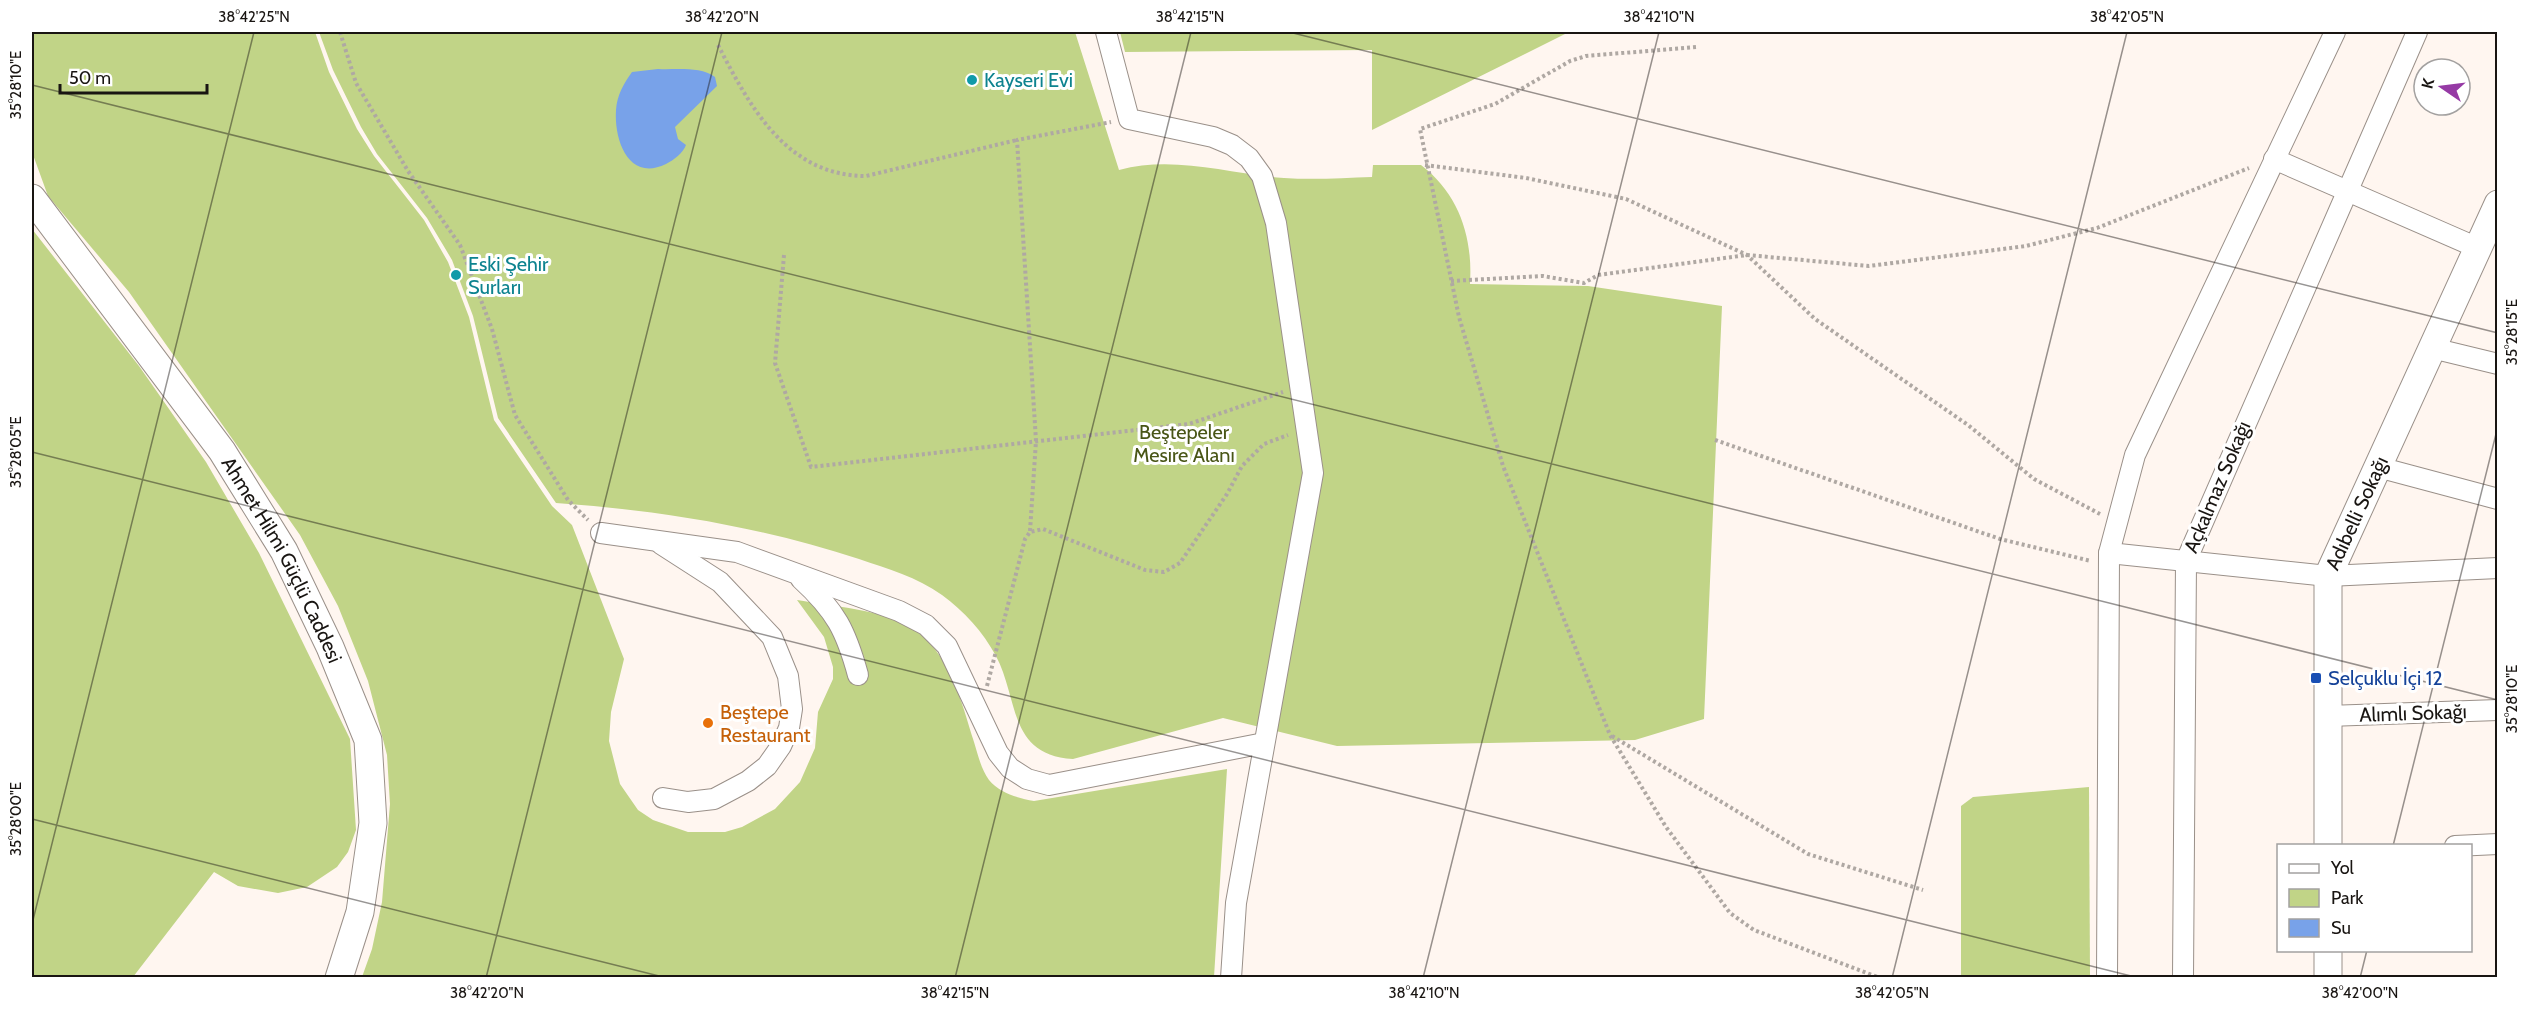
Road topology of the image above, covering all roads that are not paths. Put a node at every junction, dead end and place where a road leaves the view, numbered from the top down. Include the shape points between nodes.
1 (1106, 32) edge
2 (2335, 32) edge
3 (2417, 32) edge
4 (2274, 159) junction
5 (2345, 190) junction
6 (32, 198) edge
7 (2490, 226) edge
8 (2432, 348) junction
9 (2498, 364) edge
10 (2378, 467) junction
11 (2498, 499) edge
12 (601, 533) road end
13 (656, 541) junction
14 (2109, 559) junction
15 (2186, 561) junction
16 (2498, 568) edge
17 (795, 573) junction
18 (2328, 576) junction
19 (858, 675) dead end
20 (2498, 710) edge
21 (2328, 716) junction
22 (1264, 743) junction
23 (663, 798) dead end
24 (2328, 844) edge
25 (2498, 844) edge
26 (2472, 845) edge
27 (2328, 952) edge
28 (339, 978) edge
29 (1231, 978) edge
30 (2107, 978) edge
31 (2183, 978) edge
32 (2328, 978) edge

1 - 22 street via 1129,119 1213,137 1232,145 1249,158 1262,176 1276,223 1313,473
2 - 4 street
3 - 5 street, Açkalmaz Sokağı
4 - 5 street
4 - 14 street via 2135,455
5 - 7 street
5 - 15 street, Açkalmaz Sokağı
6 - 28 street, Ahmet Hilmi Güçlü Caddesi via 222,451 272,531 330,646 368,740 373,823 360,912
7 - 8 street, Adıbelli Sokağı
8 - 9 street
8 - 10 street, Adıbelli Sokağı
10 - 11 street
10 - 18 street, Adıbelli Sokağı
12 - 13 street
13 - 17 street via 737,552
13 - 23 street via 720,582 772,637 788,676 792,709 781,746 767,766 748,781 714,799 688,802
14 - 15 street
14 - 30 street
15 - 18 street
15 - 31 street, Açkalmaz Sokağı
16 - 18 street
17 - 19 street via 825,601 847,636
17 - 22 street via 899,611 926,625 947,646 998,753 1010,768 1027,779 1049,785
18 - 21 street, Adıbelli Sokağı
20 - 21 street, Alımlı Sokağı
21 - 24 street, Adıbelli Sokağı
22 - 29 street via 1236,903
25 - 26 street
27 - 32 street

